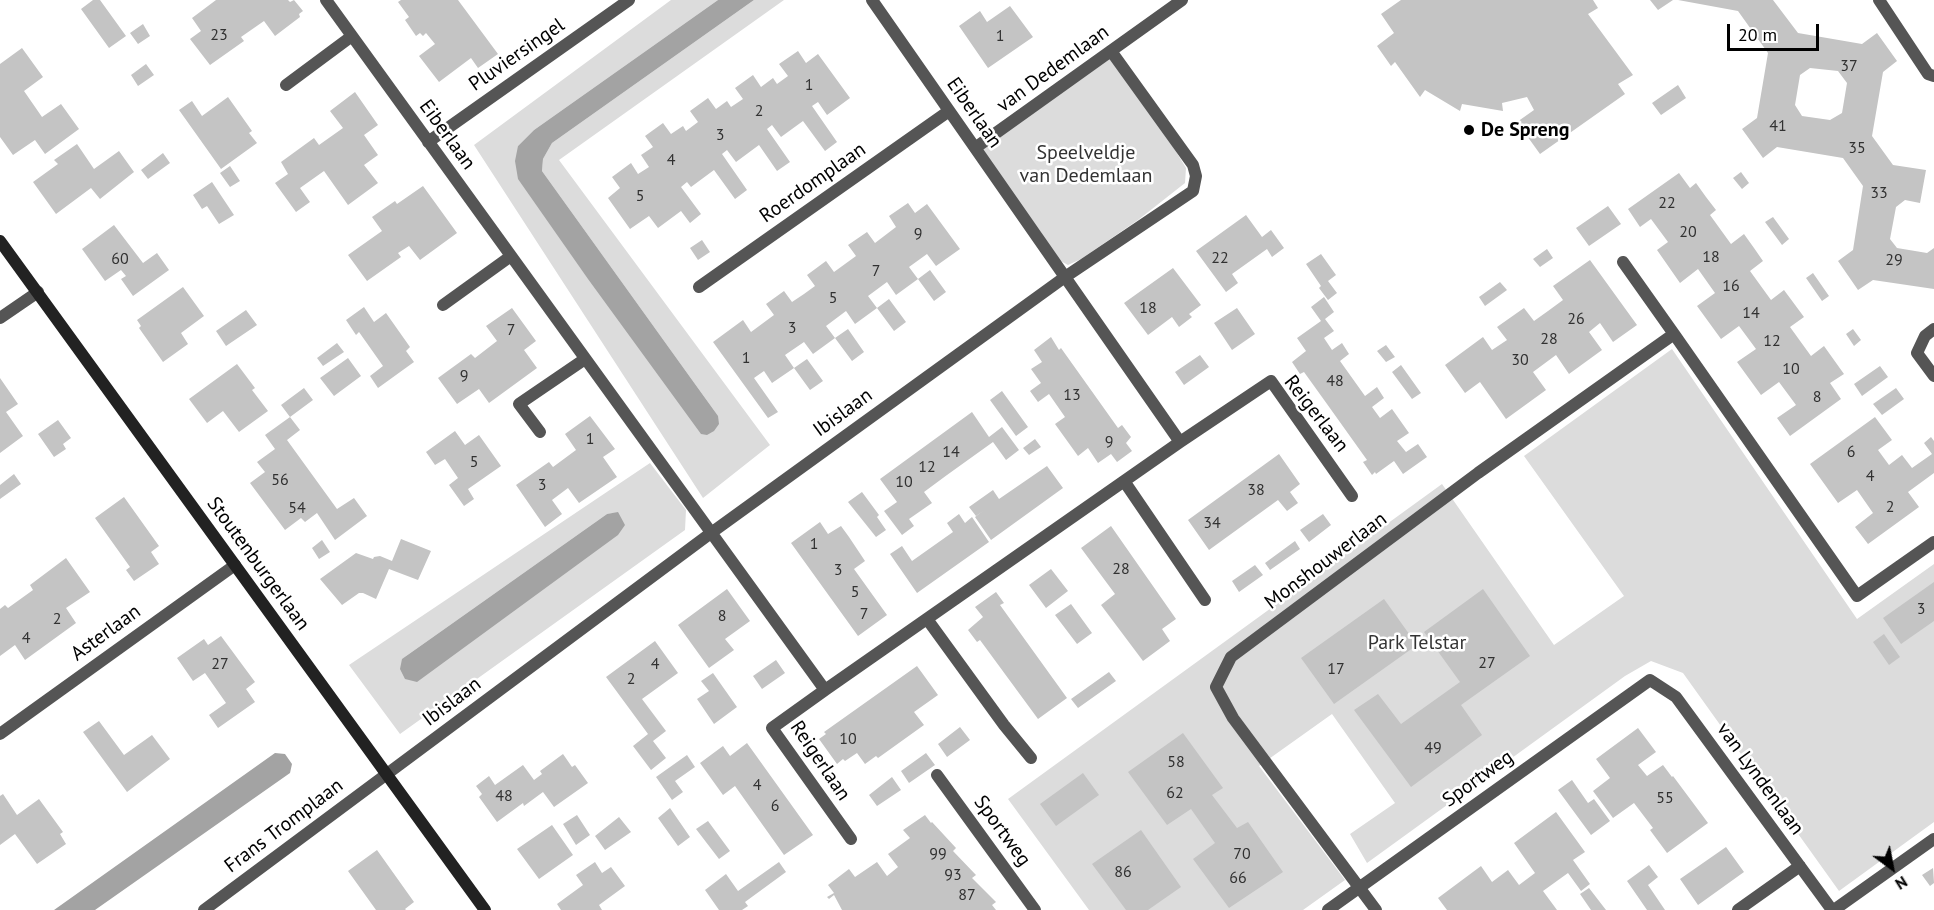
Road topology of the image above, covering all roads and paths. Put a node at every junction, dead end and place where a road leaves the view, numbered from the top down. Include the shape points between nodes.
1 (327, 0) edge
2 (629, 0) edge
3 (872, 0) edge
4 (1182, 0) edge
5 (1879, 0) edge
6 (352, 36) junction
7 (1111, 51) junction
8 (1934, 76) edge
9 (286, 86) dead end
10 (949, 111) junction
11 (428, 142) junction
12 (975, 148) junction
13 (0, 242) edge
14 (511, 256) junction
15 (1623, 262) dead end
16 (1065, 277) junction
17 (699, 287) dead end
18 (38, 292) junction
19 (443, 305) dead end
20 (0, 318) edge
21 (1934, 329) edge
22 (1674, 334) junction
23 (585, 359) junction
24 (1934, 376) edge
25 (540, 432) dead end
26 (1180, 442) junction
27 (1124, 481) junction
28 (1352, 496) dead end
29 (711, 533) junction
30 (1934, 542) edge
31 (235, 565) junction
32 (1205, 600) dead end
33 (927, 619) junction
34 (1650, 680) joint
35 (825, 690) junction
36 (0, 734) edge
37 (1031, 758) dead end
38 (388, 774) junction
39 (937, 775) dead end
40 (851, 839) dead end
41 (1934, 839) edge
42 (1800, 866) junction
43 (1360, 888) junction
44 (204, 910) edge
45 (485, 910) edge
46 (1035, 910) edge
47 (1328, 910) edge
48 (1376, 910) edge
49 (1738, 910) edge
50 (1833, 910) edge

1 - 6 street, Eiberlaan
2 - 11 street, Pluviersingel
3 - 10 street, Eiberlaan
4 - 7 street, van Dedemlaan
5 - 8 street via 1928,74
6 - 9 street
6 - 11 street, Eiberlaan
7 - 12 street, van Dedemlaan
7 - 16 street, Ibislaan via 1197,176 1192,191
10 - 12 street, Eiberlaan
10 - 17 street, Roerdomplaan
11 - 14 street, Eiberlaan
12 - 16 street, Eiberlaan
13 - 18 street, Stoutenburgerlaan
14 - 19 street
14 - 23 street, Eiberlaan
15 - 22 street
16 - 26 street
16 - 29 street, Ibislaan
18 - 20 street
18 - 31 street, Stoutenburgerlaan
21 - 24 street via 1925,336 1917,353
22 - 30 street via 1857,596
22 - 43 street, Monshouwerlaan via 1478,473 1231,657 1216,687 1233,718
23 - 25 street via 519,404
23 - 29 street, Eiberlaan
26 - 27 street, Reigerlaan
26 - 28 street, Reigerlaan via 1271,381
27 - 32 street
27 - 33 street, Reigerlaan
29 - 35 street
29 - 38 street, Ibislaan
31 - 36 street, Asterlaan
31 - 38 street, Stoutenburgerlaan
33 - 35 street, Reigerlaan
33 - 37 street
34 - 42 street, van Lyndenlaan via 1676,697
34 - 43 street, Sportweg
35 - 40 street, Reigerlaan via 772,728
38 - 44 street, Frans Tromplaan
38 - 45 street, Stoutenburgerlaan
39 - 46 street, Sportweg
41 - 50 street
42 - 49 street
42 - 50 street, van Lyndenlaan
43 - 47 street, Sportweg
43 - 48 street

